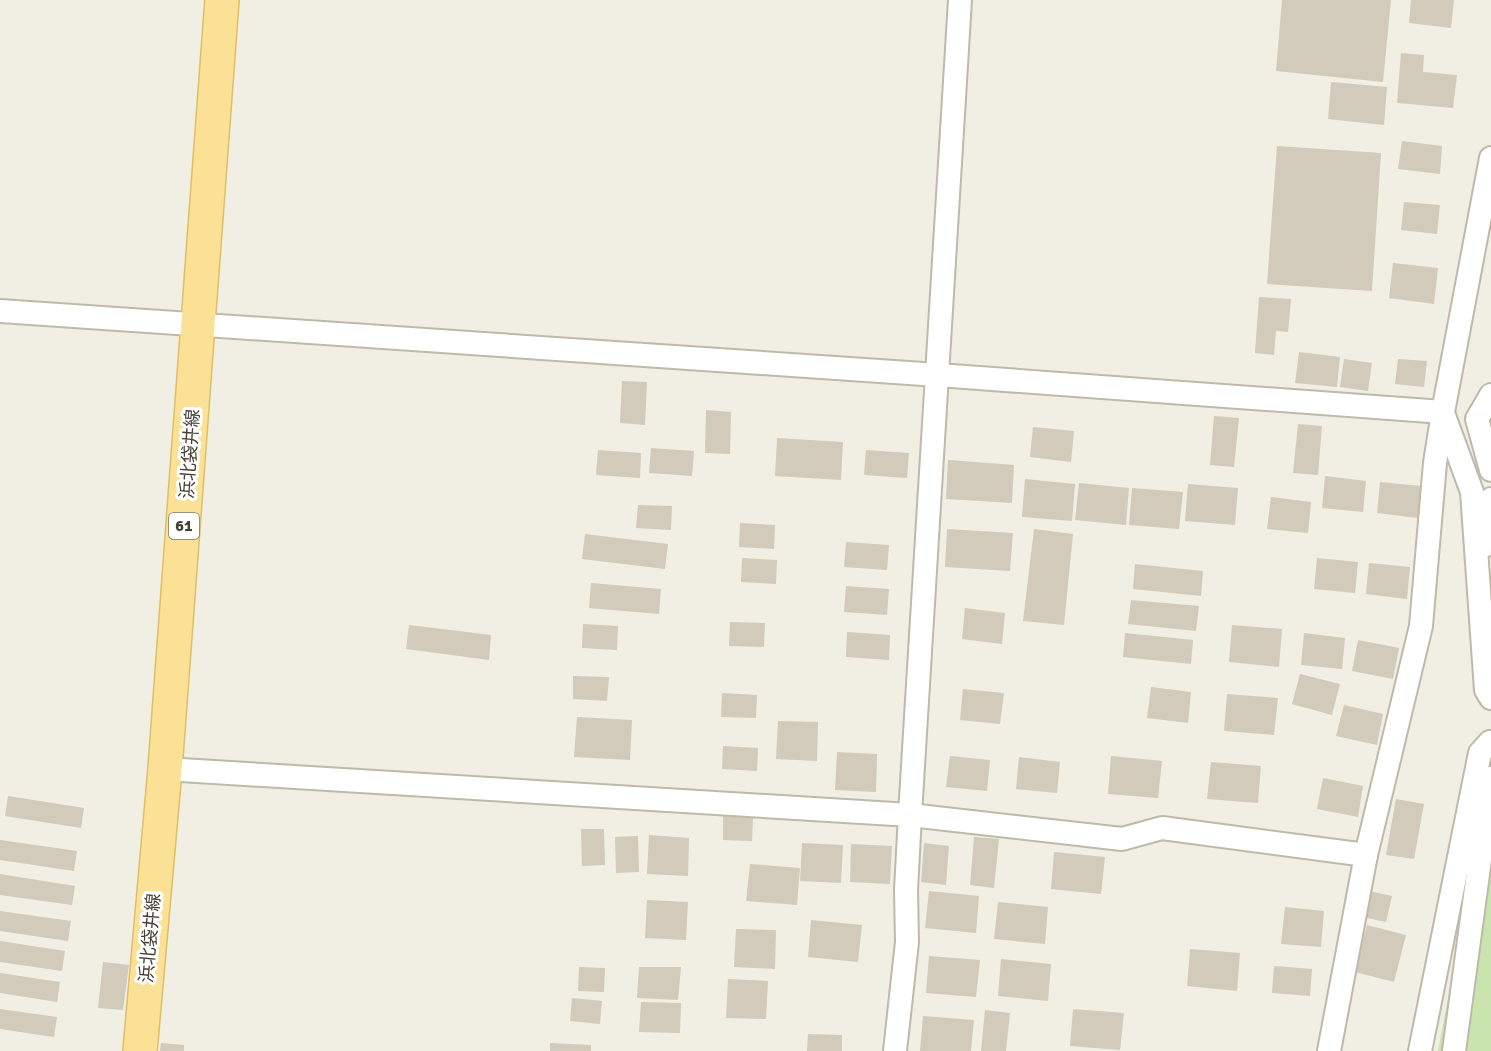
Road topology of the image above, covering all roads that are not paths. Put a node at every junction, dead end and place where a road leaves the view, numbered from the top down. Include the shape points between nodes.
1 (222, 0) edge
2 (960, 0) edge
3 (1491, 158) edge
4 (0, 311) edge
5 (200, 324) junction
6 (938, 375) junction
7 (1491, 395) edge
8 (1443, 412) junction
9 (1491, 470) edge
10 (1491, 499) edge
11 (1480, 606) junction
12 (1491, 698) edge
13 (1491, 742) edge
14 (165, 769) junction
15 (1491, 778) edge
16 (910, 815) junction
17 (1366, 855) junction
18 (140, 1051) edge
19 (896, 1051) edge
20 (1329, 1051) edge
21 (1420, 1051) edge
22 (1454, 1051) edge

1 - 5 main road, 浜北袋井線 / 61
2 - 6 street
3 - 8 street
4 - 5 street
5 - 6 street
5 - 14 main road, 浜北袋井線 / 61
6 - 8 street
6 - 16 street
7 - 9 street via 1477,419
8 - 11 street via 1472,492
8 - 17 street via 1421,626
10 - 11 street
11 - 12 street via 1486,690
13 - 21 street via 1480,753
14 - 16 street
14 - 18 main road, 浜北袋井線 / 61
15 - 22 street
16 - 17 street via 1122,839 1162,828
16 - 19 street via 907,942
17 - 20 street

